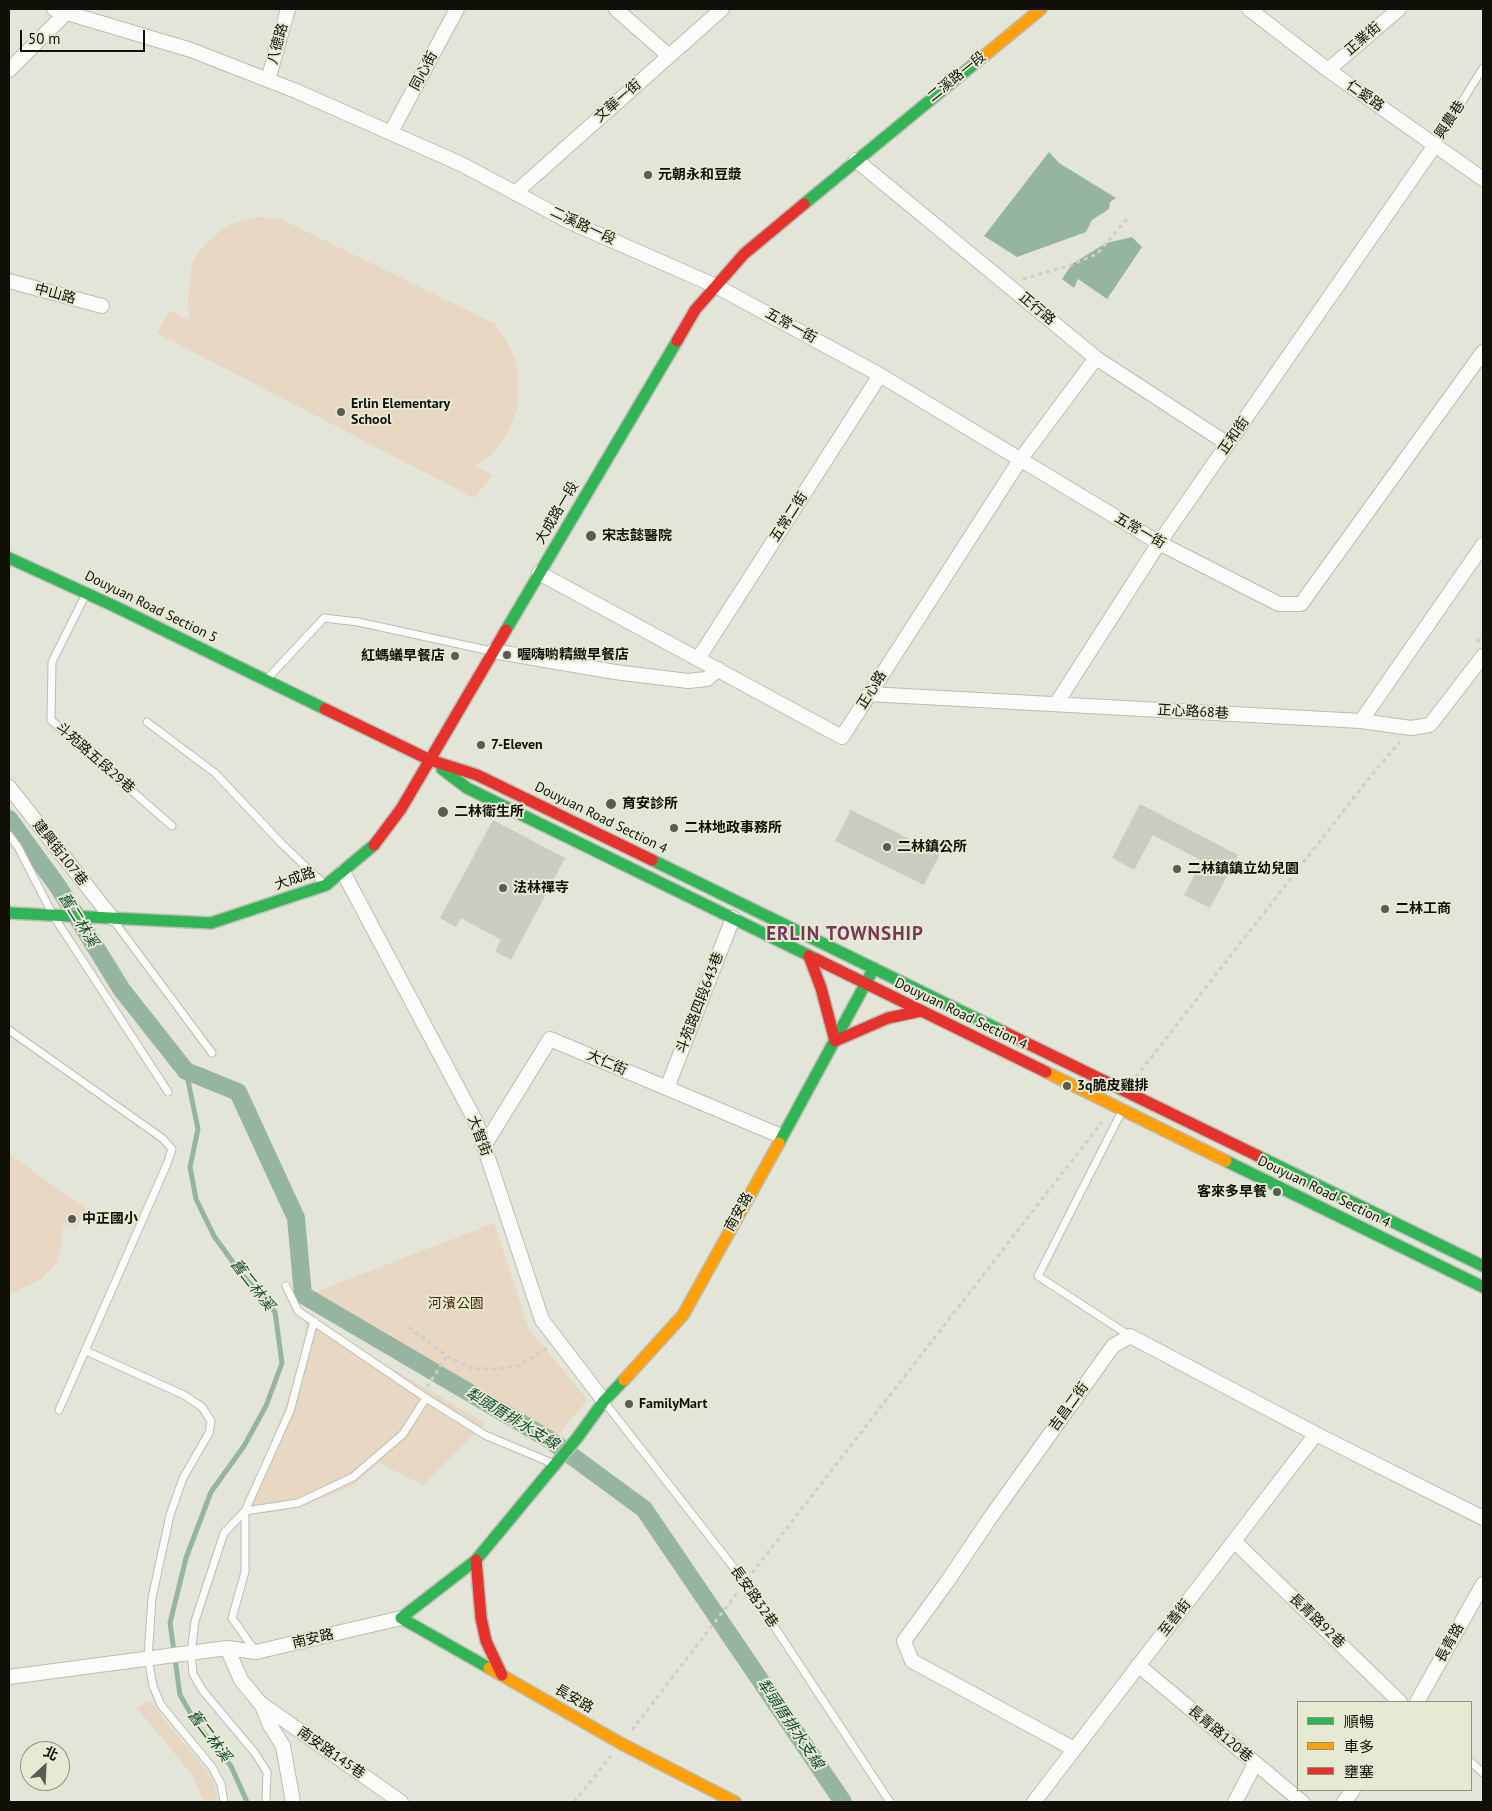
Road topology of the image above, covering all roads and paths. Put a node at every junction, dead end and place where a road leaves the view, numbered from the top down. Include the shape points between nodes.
1 (288, 9) edge
2 (457, 9) edge
3 (616, 9) edge
4 (722, 9) edge
5 (1041, 9) edge
6 (1249, 9) edge
7 (1398, 9) edge
8 (64, 10) edge
9 (669, 56) junction
10 (1483, 68) edge
11 (9, 70) edge
12 (1328, 70) junction
13 (268, 80) junction
14 (391, 132) junction
15 (1434, 144) junction
16 (856, 160) junction
17 (1416, 171) joint
18 (1483, 179) edge
19 (514, 192) junction
20 (1127, 219) dead end
21 (9, 281) edge
22 (1006, 284) junction
23 (716, 286) junction
24 (102, 306) dead end
25 (1483, 352) edge
26 (1096, 358) junction
27 (880, 375) junction
28 (1228, 444) junction
29 (1020, 460) junction
30 (1159, 543) junction
31 (1483, 545) edge
32 (9, 558) edge
33 (539, 573) junction
34 (87, 593) junction
35 (493, 651) junction
36 (1483, 656) edge
37 (698, 659) junction
38 (718, 670) junction
39 (266, 679) junction
40 (279, 685) joint
41 (869, 694) junction
42 (1056, 704) junction
43 (1361, 721) junction
44 (147, 722) dead end
45 (1411, 728) junction
46 (430, 760) junction
47 (9, 787) edge
48 (172, 826) dead end
49 (9, 835) edge
50 (343, 872) junction
51 (326, 885) junction
52 (9, 913) edge
53 (53, 915) junction
54 (112, 918) junction
55 (733, 918) junction
56 (809, 956) junction
57 (874, 968) junction
58 (866, 985) junction
59 (921, 1011) junction
60 (9, 1030) edge
61 (835, 1041) junction
62 (212, 1053) dead end
63 (667, 1088) junction
64 (1126, 1090) junction
65 (168, 1092) dead end
66 (1118, 1108) junction
67 (781, 1136) junction
68 (484, 1146) junction
69 (1483, 1266) edge
70 (286, 1286) dead end
71 (1483, 1287) edge
72 (314, 1322) junction
73 (409, 1327) dead end
74 (1130, 1336) junction
75 (554, 1344) dead end
76 (86, 1351) junction
77 (447, 1356) junction
78 (431, 1382) dead end
79 (426, 1398) junction
80 (604, 1401) junction
81 (59, 1410) dead end
82 (1316, 1434) junction
83 (555, 1465) junction
84 (246, 1511) junction
85 (1483, 1518) edge
86 (1234, 1540) junction
87 (476, 1560) junction
88 (745, 1582) junction
89 (1483, 1584) edge
90 (401, 1618) junction
91 (227, 1648) junction
92 (256, 1652) junction
93 (188, 1653) junction
94 (152, 1658) junction
95 (1138, 1665) junction
96 (502, 1675) junction
97 (9, 1677) edge
98 (1399, 1701) edge
99 (1418, 1701) edge
100 (260, 1703) junction
101 (622, 1744) junction
102 (1074, 1749) junction
103 (1472, 1763) edge
104 (1255, 1764) junction
105 (1483, 1773) edge
106 (1353, 1791) edge
107 (224, 1802) edge
108 (266, 1802) edge
109 (293, 1802) edge
110 (401, 1802) edge
111 (574, 1802) edge
112 (732, 1802) edge
113 (890, 1802) edge
114 (1034, 1802) edge
115 (1235, 1802) edge
116 (1302, 1802) edge
117 (1344, 1802) edge

1 - 13 street, 八德路
2 - 14 street, 同心街
3 - 9 street
4 - 9 street, 文華一街
5 - 16 main road, 二溪路一段
6 - 12 street, 仁愛路
7 - 12 street, 正業街
8 - 11 street
8 - 13 street, 二溪路一段 via 191,50
9 - 19 street, 文華一街
10 - 15 lane, 興農巷
12 - 15 street, 仁愛路
13 - 14 street, 二溪路一段
14 - 19 street, 二溪路一段
15 - 17 street, 興農巷
15 - 18 street, 仁愛路
16 - 22 street, 正行路
16 - 23 main road, 二溪路一段 via 744,254
17 - 28 street, 正和街
19 - 23 street, 二溪路一段 via 570,222
20 - 22 path via 1097,254
21 - 24 street, 中山路
22 - 26 street, 正行路
23 - 27 street, 五常一街
23 - 33 main road, 大成路一段 via 695,310
25 - 30 street, 五常一街 via 1301,604 1279,604
26 - 28 street, 正行路
26 - 29 street, 正心路
27 - 29 street, 五常一街
27 - 37 street, 五常二街
28 - 30 street, 正和街
29 - 30 street, 五常一街
29 - 41 street, 正心路
30 - 42 street, 正和街
31 - 43 street
32 - 34 main road, Douyuan Road Section 5
33 - 35 main road, 大成路一段
33 - 37 street, 正心路
34 - 39 main road, Douyuan Road Section 5
34 - 48 lane, 斗苑路五段29巷 via 52,662 51,720
35 - 38 street via 688,682 707,679
35 - 39 lane via 358,622 324,618
35 - 46 main road, 大成路一段
36 - 45 street, 正心路68巷 via 1430,725
37 - 38 street, 正心路
38 - 41 street, 正心路 via 842,737
39 - 40 main road, Douyuan Road Section 5
40 - 46 main road, Douyuan Road Section 4
41 - 42 street, 正心路68巷
42 - 43 street, 正心路68巷
43 - 45 street, 正心路68巷
44 - 51 lane via 215,773
45 - 64 path
46 - 50 main road, 大成路 via 401,809 373,846
46 - 55 main road, Douyuan Road Section 4 via 467,788
46 - 57 main road, Douyuan Road Section 4 via 477,775
47 - 54 street, 建興街107巷
49 - 53 lane
50 - 51 main road, 大成路
50 - 68 street, 大智街 via 476,1122
51 - 54 main road, 大成路 via 211,923
52 - 53 main road
53 - 54 main road, 大成路
53 - 65 lane
54 - 62 lane
55 - 56 main road, Douyuan Road Section 4
55 - 63 street, 斗苑路四段643巷
56 - 58 main road, Douyuan Road Section 4
56 - 61 main road
57 - 58 main road, 南安路
57 - 64 main road, Douyuan Road Section 4
58 - 59 main road, Douyuan Road Section 4
58 - 61 main road, 南安路
59 - 61 main road via 888,1018
59 - 66 main road, Douyuan Road Section 4
60 - 76 lane via 162,1138 172,1149
61 - 67 main road, 南安路
63 - 67 street, 大仁街
63 - 68 street, 大仁街 via 550,1039
64 - 69 main road, Douyuan Road Section 4
66 - 71 main road, Douyuan Road Section 4
66 - 74 lane via 1038,1276
66 - 88 path
67 - 80 main road, 南安路 via 683,1315
68 - 80 street, 大智街 via 542,1320
70 - 72 lane via 298,1310
72 - 79 lane
72 - 84 lane via 290,1411
73 - 77 path
74 - 82 street
74 - 102 street, 吉昌二街 via 1113,1346 904,1641 912,1661
75 - 77 path via 518,1366 496,1369 470,1368
76 - 81 lane
76 - 94 lane via 184,1395 202,1407 211,1421 209,1434 183,1478 170,1515 152,1598
77 - 78 path
79 - 83 lane via 485,1435
79 - 84 lane via 403,1434 353,1477 298,1503
80 - 83 main road, 南安路
80 - 88 lane, 長安路32巷
82 - 85 street
82 - 86 street, 至善街
83 - 87 main road, 南安路
84 - 92 lane via 245,1572 232,1618
84 - 93 lane via 224,1533
86 - 95 street, 至善街
86 - 98 street, 長青路92巷
87 - 90 main road, 南安路
87 - 96 main road via 486,1641
88 - 101 path
88 - 113 lane, 長安路32巷
89 - 99 street, 長青路
90 - 92 street, 南安路
90 - 96 main road, 長安路
91 - 92 street, 南安路
91 - 93 street, 南安路
91 - 100 street, 南安路145巷 via 241,1680
93 - 94 street, 南安路
93 - 108 lane via 193,1674 203,1691 256,1753 266,1772
94 - 97 street, 南安路
94 - 107 lane via 152,1686 161,1706 212,1767 221,1784
95 - 102 street, 至善街
95 - 104 street, 長青路120巷
96 - 101 main road, 長安路
100 - 109 street, 南安路145巷 via 283,1746
100 - 110 street, 南安路145巷
101 - 111 path
101 - 112 main road, 長安路
102 - 114 street, 至善街
103 - 105 lane
104 - 115 street
104 - 116 street, 長青路120巷
106 - 117 street

